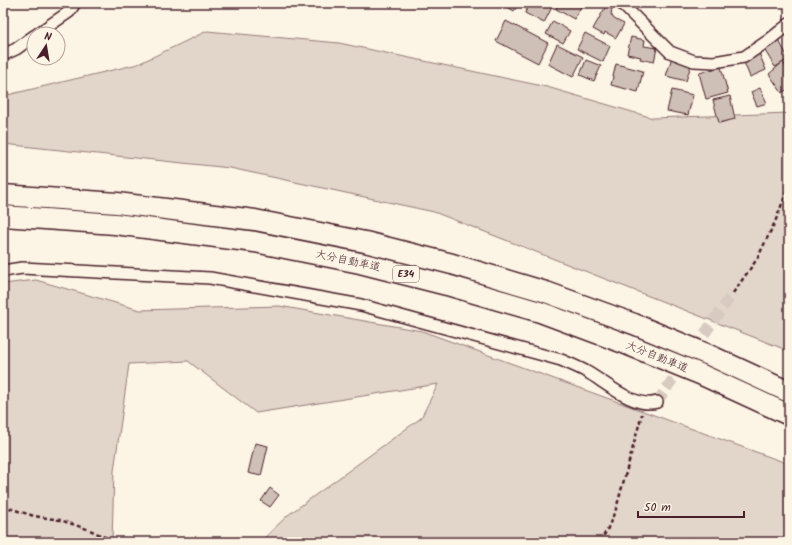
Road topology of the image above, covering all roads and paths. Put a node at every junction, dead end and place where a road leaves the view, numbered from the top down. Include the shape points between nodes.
1 (75, 3) edge
2 (621, 3) edge
3 (789, 24) edge
4 (49, 26) edge
5 (26, 42) edge
6 (3, 55) edge
7 (789, 183) edge
8 (3, 195) edge
9 (3, 216) edge
10 (3, 271) edge
11 (733, 293) tunnel mouth
12 (789, 392) edge
13 (657, 402) dead end
14 (645, 403) junction
15 (789, 415) edge
16 (3, 505) edge
17 (113, 542) edge
18 (600, 542) edge

1 - 4 street via 69,12
2 - 3 street via 670,52 694,61 714,62 744,57
5 - 6 street
7 - 11 path via 775,222 757,259
8 - 12 highway, 大分自動車道 / E34 via 117,204 255,220 365,242 546,292 634,324
9 - 15 highway, 大分自動車道 / E34 via 115,224 255,242 360,262 540,312 700,374
10 - 14 street via 22,268 210,278 361,305 561,360 587,372 628,398
13 - 14 street
14 - 18 path via 616,509
16 - 17 path via 26,514 60,520 90,530

